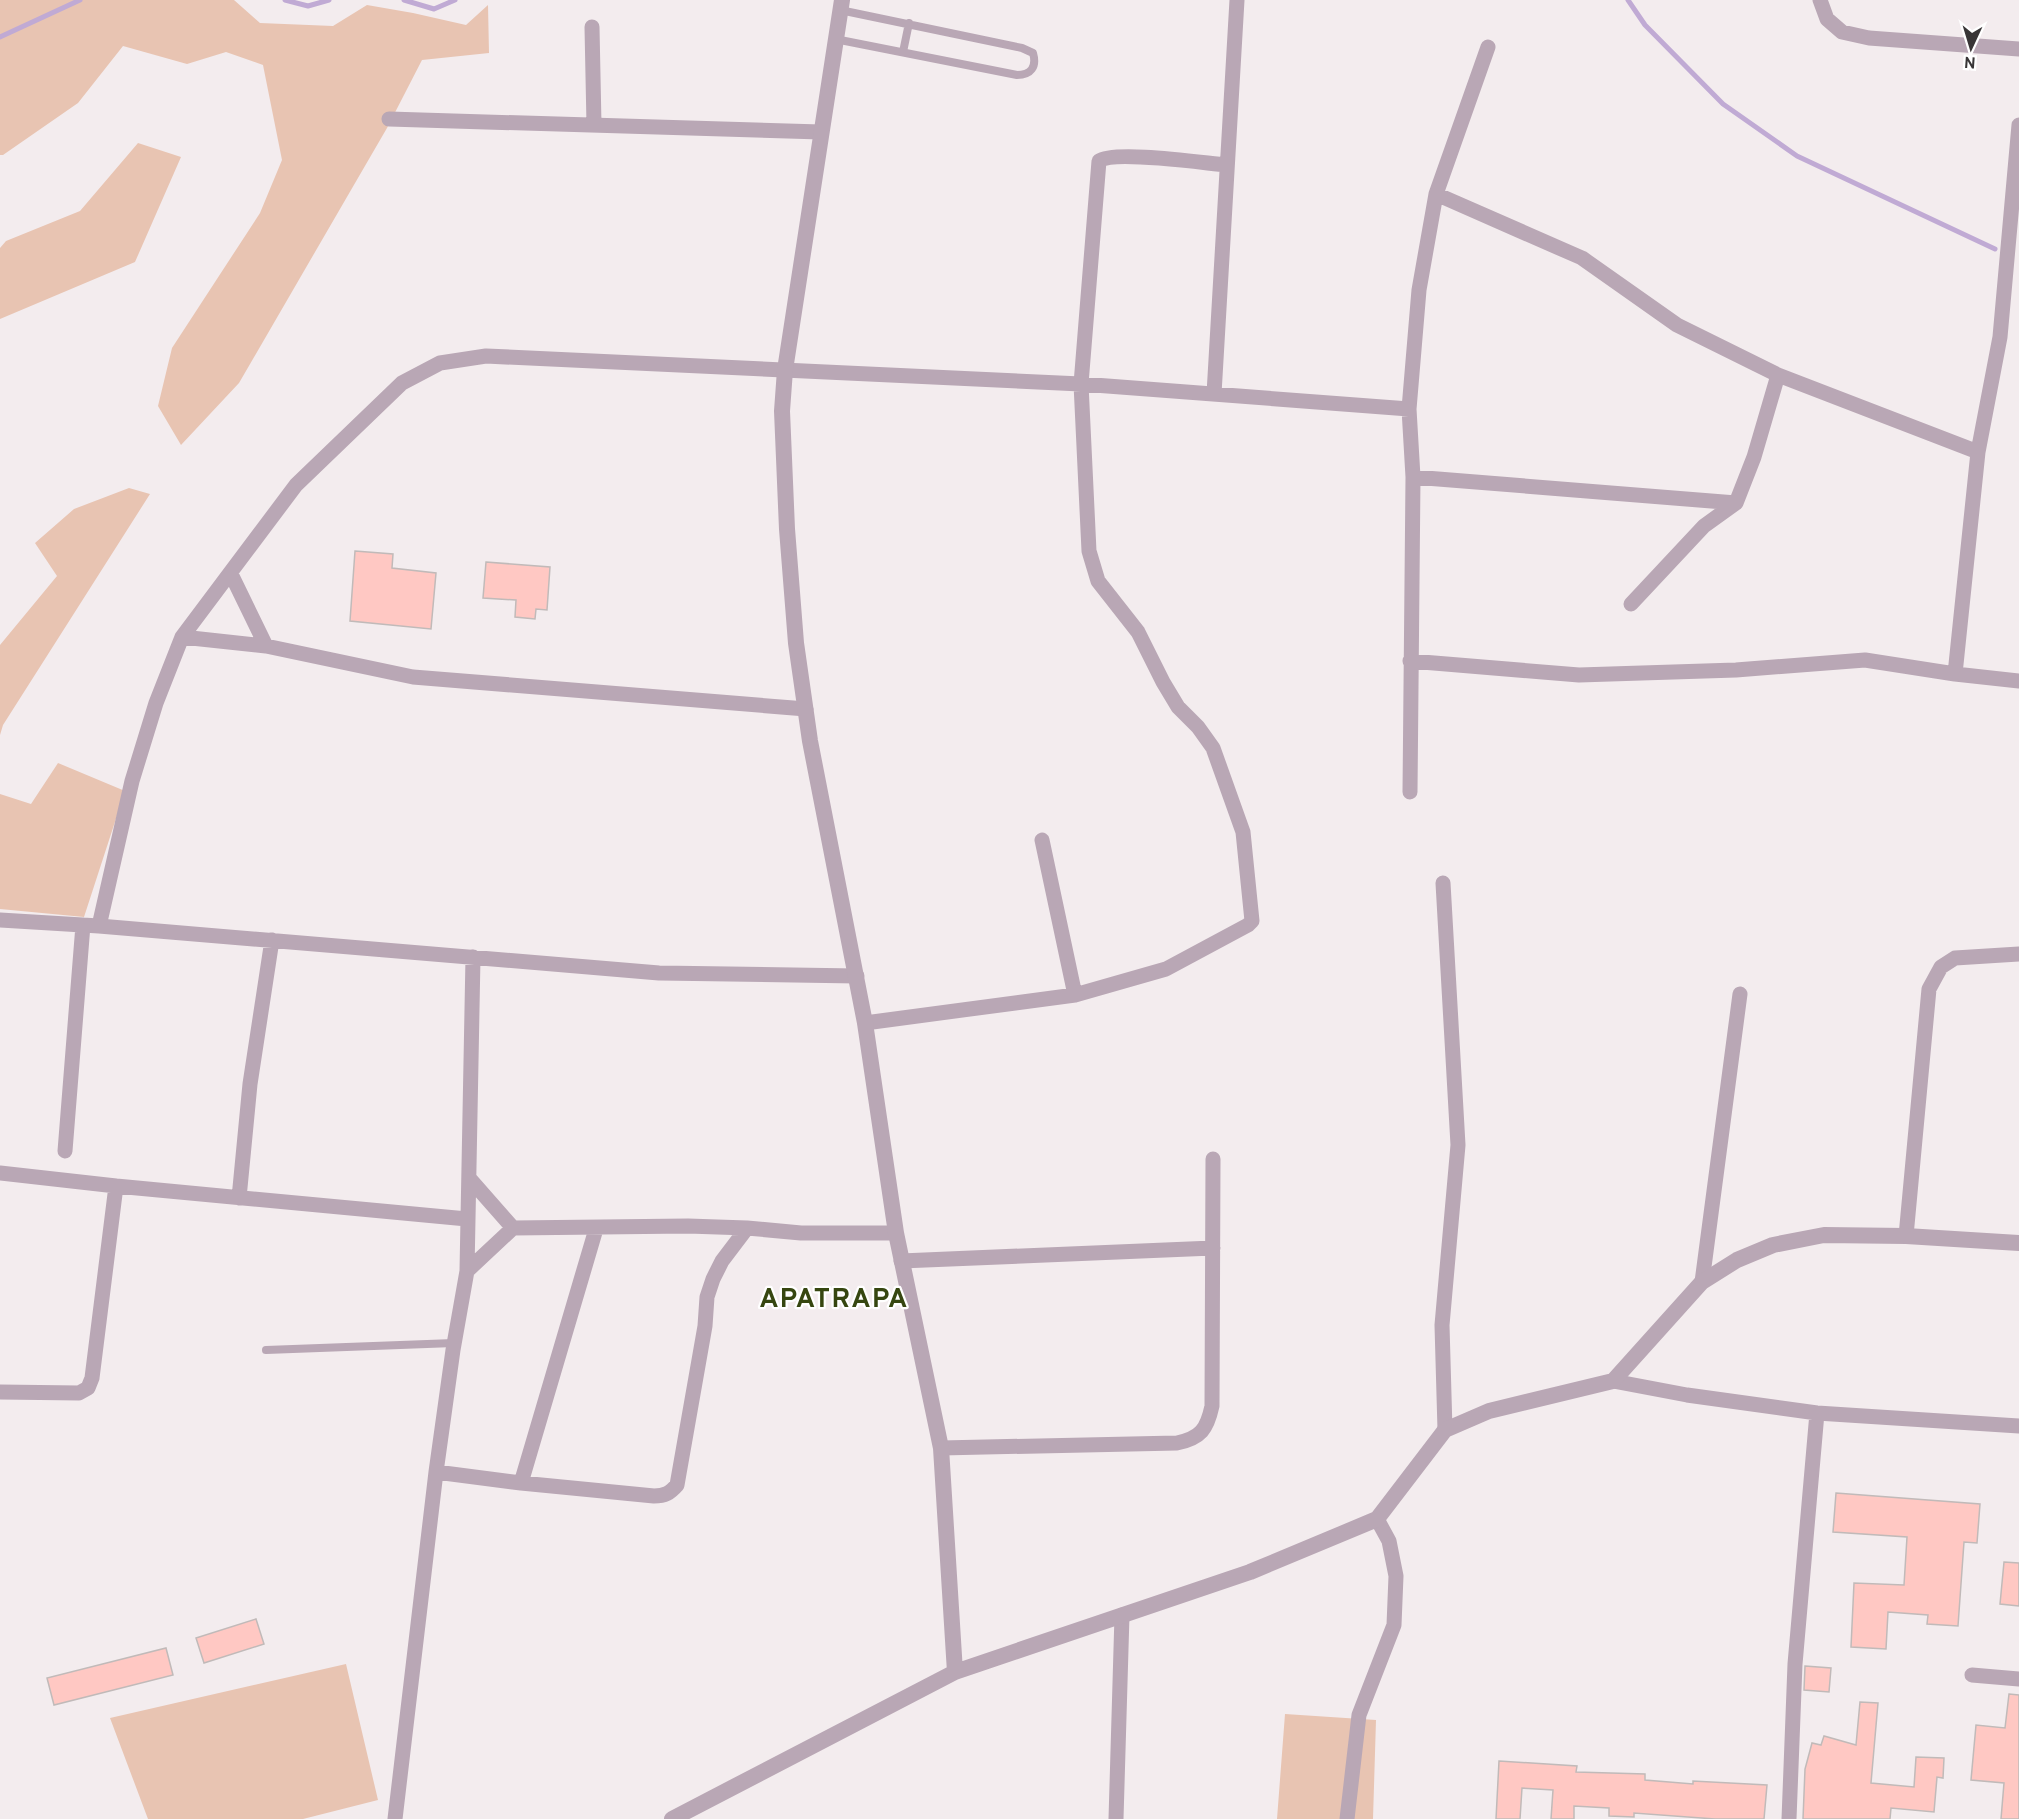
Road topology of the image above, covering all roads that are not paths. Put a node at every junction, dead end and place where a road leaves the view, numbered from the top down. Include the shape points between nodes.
1 (1237, 0) edge
2 (1820, 0) edge
3 (841, 5) edge
4 (909, 23) junction
5 (592, 27) dead end
6 (836, 39) junction
7 (1488, 47) dead end
8 (2019, 49) edge
9 (903, 52) junction
10 (389, 119) dead end
11 (594, 125) junction
12 (2019, 125) edge
13 (822, 132) junction
14 (1226, 165) junction
15 (1436, 194) junction
16 (785, 370) junction
17 (1778, 375) junction
18 (1081, 384) junction
19 (1214, 394) junction
20 (1409, 409) junction
21 (1978, 452) junction
22 (1413, 477) junction
23 (1736, 503) junction
24 (231, 574) junction
25 (1631, 604) dead end
26 (182, 638) junction
27 (266, 646) junction
28 (1410, 661) junction
29 (1955, 674) junction
30 (2019, 681) edge
31 (806, 709) junction
32 (1410, 792) dead end
33 (1042, 840) dead end
34 (1443, 883) dead end
35 (0, 920) edge
36 (83, 925) junction
37 (99, 926) junction
38 (272, 940) junction
39 (2019, 954) edge
40 (473, 957) junction
41 (857, 976) junction
42 (1740, 994) dead end
43 (1075, 995) junction
44 (865, 1023) junction
45 (65, 1151) dead end
46 (1213, 1159) dead end
47 (0, 1173) edge
48 (469, 1178) junction
49 (116, 1186) junction
50 (239, 1198) junction
51 (467, 1219) junction
52 (513, 1228) junction
53 (596, 1228) junction
54 (747, 1228) junction
55 (896, 1233) junction
56 (1906, 1236) junction
57 (2019, 1243) edge
58 (1213, 1248) junction
59 (902, 1261) junction
60 (467, 1272) junction
61 (1702, 1282) junction
62 (454, 1343) junction
63 (266, 1350) dead end
64 (1613, 1381) junction
65 (0, 1392) edge
66 (1818, 1413) junction
67 (2019, 1426) edge
68 (1445, 1430) junction
69 (941, 1448) junction
70 (436, 1472) junction
71 (521, 1483) junction
72 (1377, 1520) junction
73 (1122, 1615) junction
74 (955, 1672) junction
75 (1972, 1675) dead end
76 (2019, 1679) edge
77 (395, 1819) edge
78 (672, 1819) edge
79 (1116, 1819) edge
80 (1347, 1819) edge
81 (1788, 1819) edge

1 - 14 street
2 - 8 street via 1827,19 1842,32 1869,38
3 - 4 lane
3 - 6 street
4 - 9 lane
4 - 9 lane via 1028,49 1033,53 1034,68 1017,75
5 - 11 street
6 - 9 lane
6 - 13 street
7 - 15 street
10 - 11 street
11 - 13 street
12 - 21 street via 2000,337
13 - 16 street
14 - 18 street via 1143,158 1099,161
14 - 19 street
15 - 17 street via 1582,258 1677,326
15 - 20 street via 1419,290
16 - 18 street
16 - 24 street via 486,356 440,363 402,382 296,485
16 - 31 street via 782,411 787,529 796,643
17 - 21 street
17 - 23 street
18 - 19 street
18 - 43 street via 1089,551 1098,581 1138,632 1178,707 1213,748 1243,832 1253,915 1248,925 1166,969
19 - 20 street
20 - 22 street
21 - 29 street
22 - 23 street
22 - 28 street
23 - 25 street via 1704,526
24 - 26 street
24 - 27 street
26 - 27 street
26 - 37 street via 156,703 132,781
27 - 31 street via 413,678
28 - 29 street via 1579,675 1736,670 1865,660
28 - 32 street
29 - 30 street
31 - 41 street
33 - 43 street
34 - 68 street via 1458,1145 1442,1326
35 - 36 street
36 - 37 street
36 - 45 street
37 - 38 street
38 - 40 street
38 - 50 street via 250,1083
39 - 56 street via 1955,958 1941,967 1929,989
40 - 41 street via 659,973
40 - 48 street
41 - 44 street
42 - 61 street
43 - 44 street
44 - 55 street
46 - 58 street
47 - 49 street
48 - 51 street
48 - 52 street
49 - 50 street
49 - 65 street via 88,1388 79,1393
50 - 51 street
51 - 60 street
52 - 53 street
52 - 60 street
53 - 54 street
53 - 71 street
54 - 55 street via 801,1233
54 - 71 street via 722,1261 707,1297 677,1485 663,1496 654,1496
55 - 59 street
56 - 57 street
56 - 61 street via 1824,1235 1773,1245 1737,1260
58 - 59 street
58 - 69 street via 1212,1406 1202,1432 1177,1443
59 - 69 street
60 - 62 street
61 - 64 street
62 - 63 lane
62 - 70 street
64 - 66 street
64 - 68 street via 1488,1411
66 - 67 street
66 - 81 street via 1795,1664
68 - 72 street
69 - 74 street
70 - 71 street
70 - 77 street
72 - 73 street via 1250,1572
72 - 80 street via 1389,1541 1396,1576 1394,1625 1359,1715
73 - 74 street
73 - 79 street
74 - 78 street
75 - 76 street

